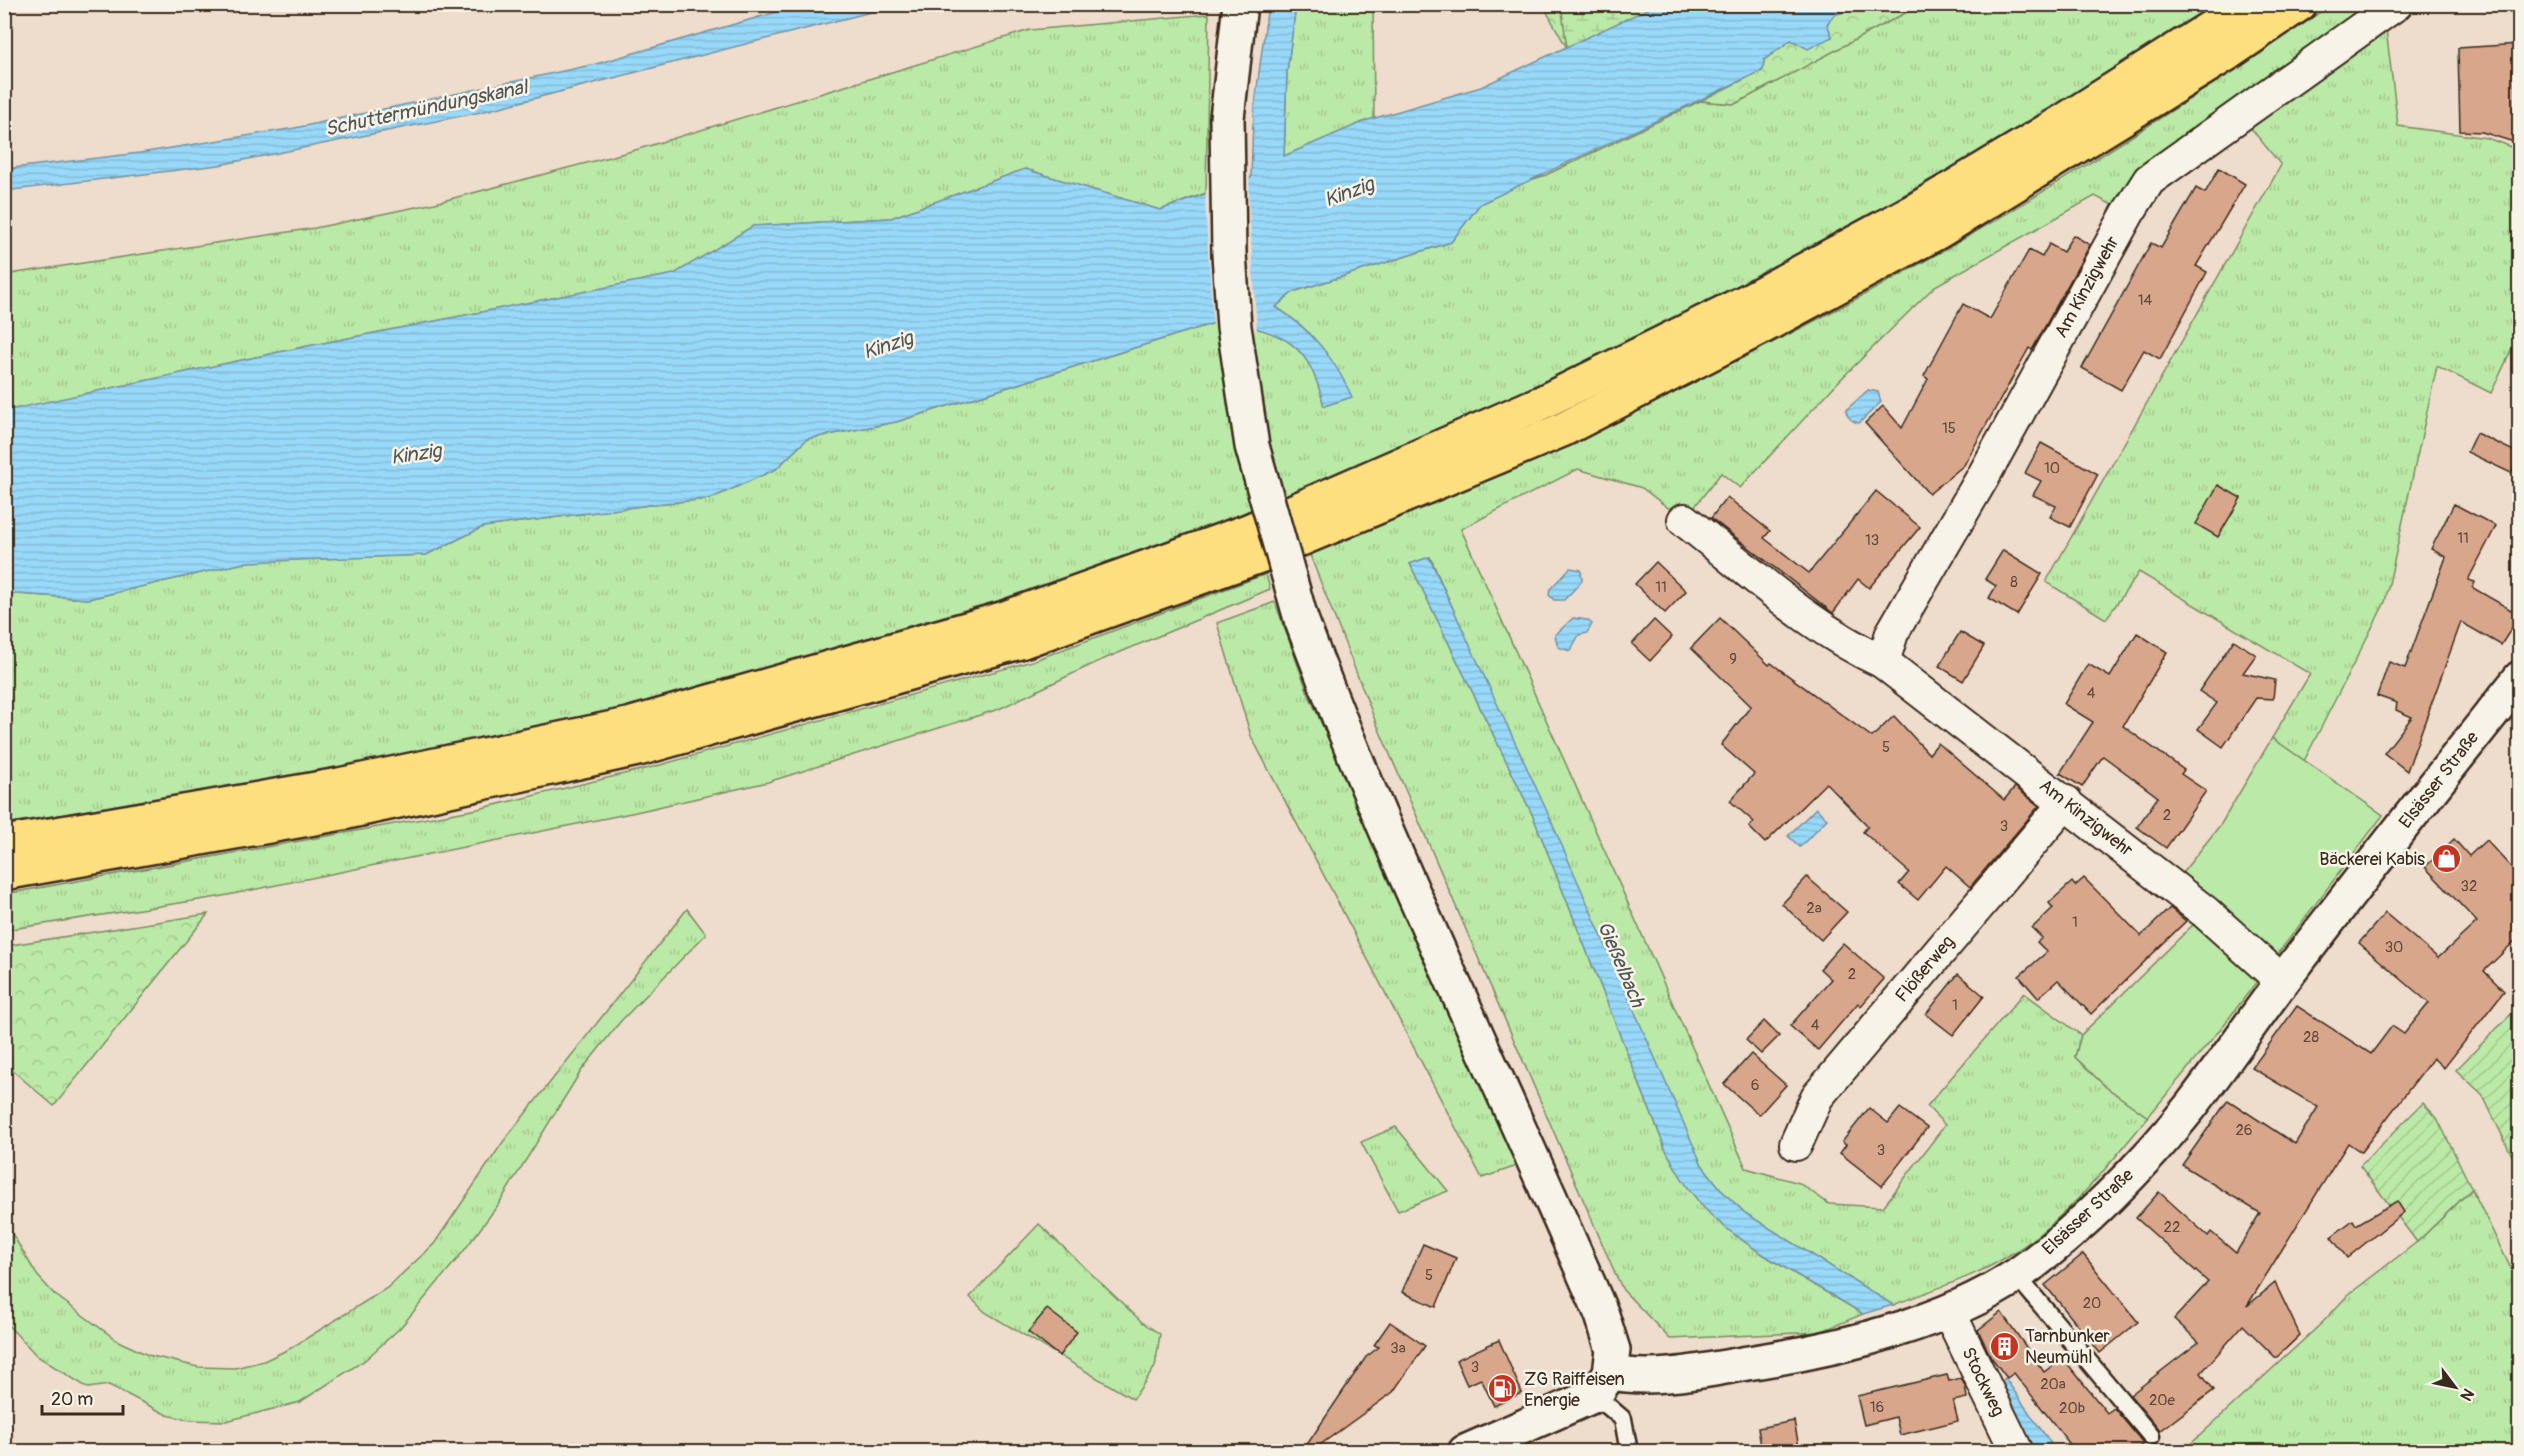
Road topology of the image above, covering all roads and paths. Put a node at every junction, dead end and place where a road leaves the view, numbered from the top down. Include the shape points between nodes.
1 (1240, 4) edge
2 (2248, 4) edge
3 (2300, 4) edge
4 (2396, 4) edge
5 (1684, 520) dead end
6 (1883, 662) junction
7 (2520, 678) edge
8 (2066, 801) junction
9 (4, 843) edge
10 (4, 873) edge
11 (2282, 981) junction
12 (1796, 1144) dead end
13 (2016, 1275) junction
14 (1949, 1312) junction
15 (1602, 1384) junction
16 (2151, 1436) dead end
17 (1465, 1452) edge
18 (1629, 1452) edge
19 (2017, 1452) edge

1 - 15 street, bridge via 1227,118 1234,327 1252,446 1300,619 1328,692 1602,1315 1612,1350
2 - 9 highway via 1919,208 1749,300 1543,402 1248,531 1005,618 628,725 339,785
3 - 10 highway via 2227,54 1948,226 1764,326 1562,430 1265,554 1023,641 638,749 348,812
4 - 6 street, Am Kinzigwehr via 2149,180 1892,633
5 - 6 street, Am Kinzigwehr via 1808,618 1851,647
6 - 8 street, Am Kinzigwehr
7 - 11 street, Elsässer Straße
8 - 11 street, Am Kinzigwehr via 2205,912
8 - 12 street, Flößerweg via 1817,1098
11 - 13 street, Elsässer Straße via 2189,1108 2128,1176 2067,1235
13 - 14 street, Elsässer Straße
13 - 16 lane
14 - 15 street, Elsässer Straße via 1815,1352
14 - 19 street, Stockweg
15 - 17 street
15 - 18 lane via 1623,1419

